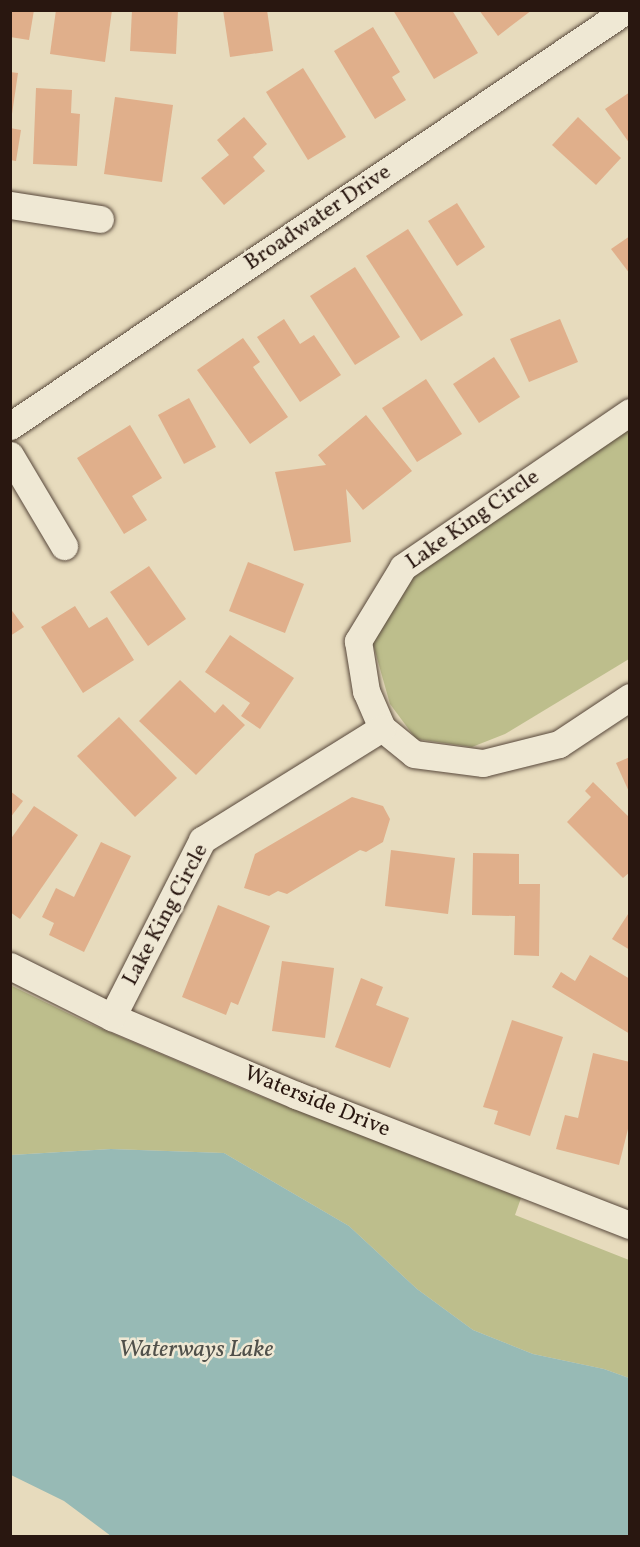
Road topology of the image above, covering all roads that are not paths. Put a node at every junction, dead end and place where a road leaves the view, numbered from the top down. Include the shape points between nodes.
1 (626, 10) edge
2 (10, 205) edge
3 (100, 219) dead end
4 (630, 412) edge
5 (10, 426) edge
6 (10, 454) edge
7 (64, 546) dead end
8 (630, 697) edge
9 (382, 728) junction
10 (10, 966) edge
11 (112, 1017) junction
12 (630, 1225) edge

1 - 5 street, Broadwater Drive
2 - 3 street
4 - 9 street, Lake King Circle via 403,567 358,641 366,691
6 - 7 street
8 - 9 street, Lake King Circle via 559,744 483,763 414,754
9 - 11 street, Lake King Circle via 202,840
10 - 11 street, Waterside Drive
11 - 12 street, Waterside Drive via 296,1095

